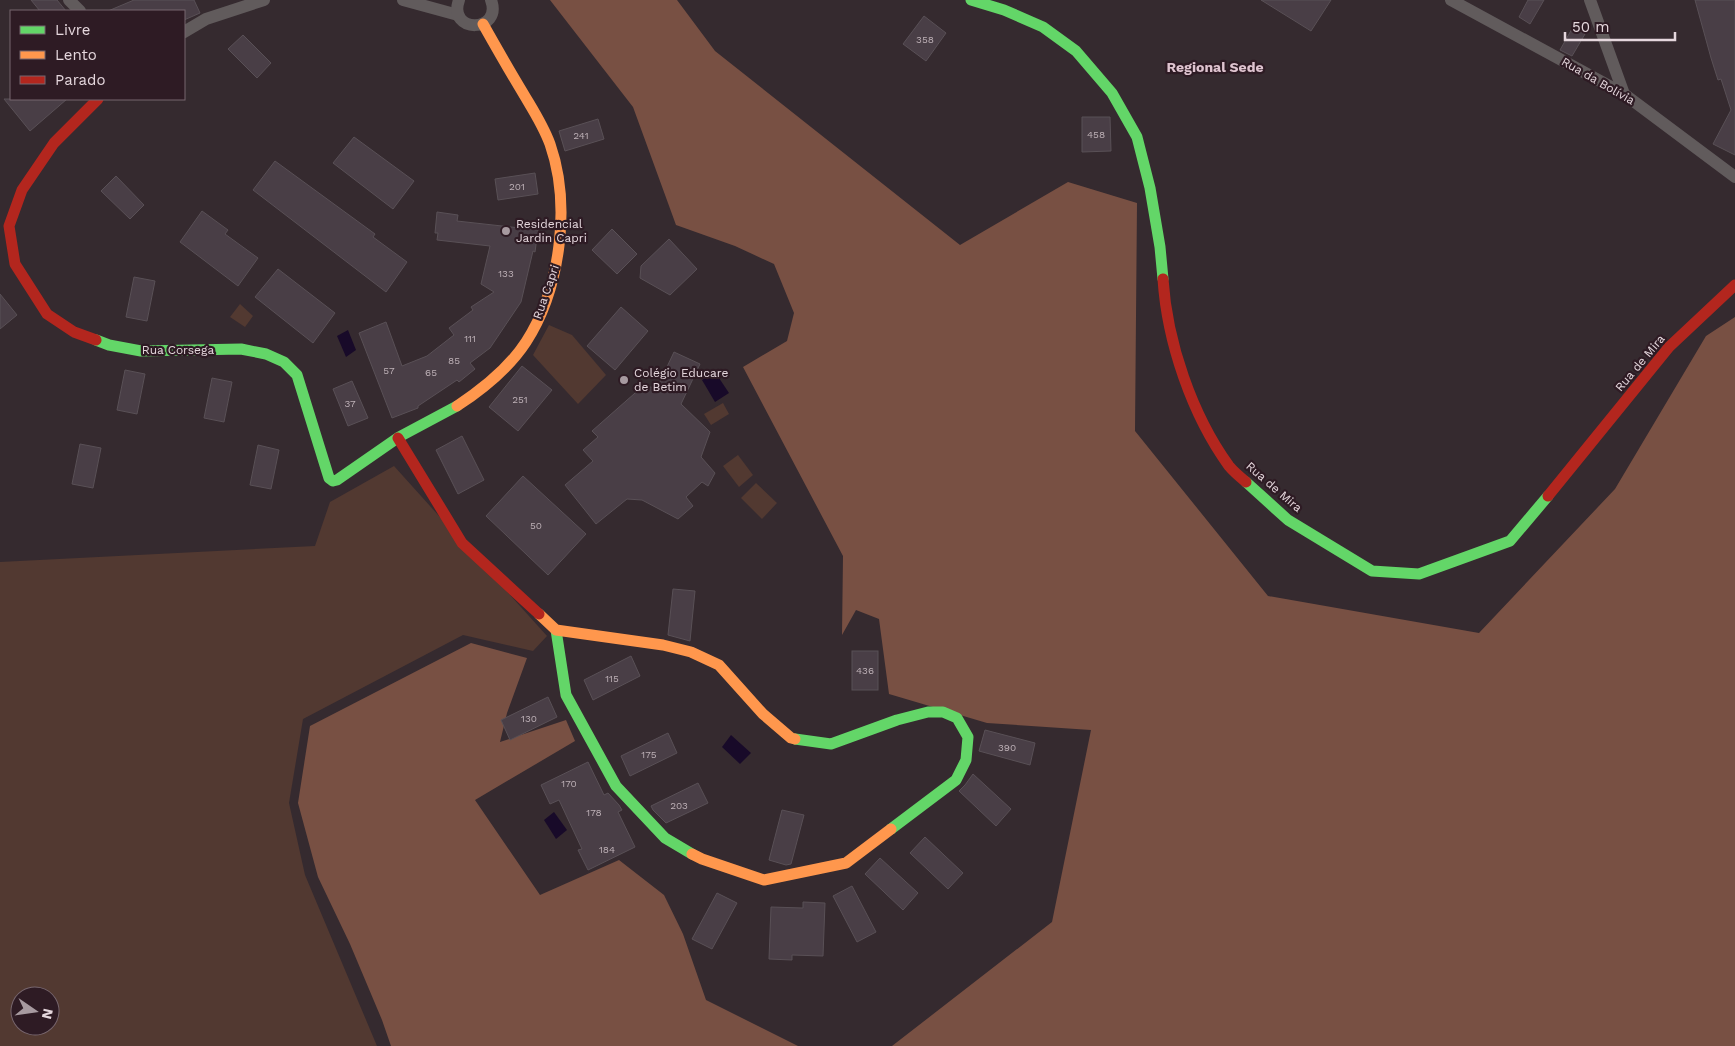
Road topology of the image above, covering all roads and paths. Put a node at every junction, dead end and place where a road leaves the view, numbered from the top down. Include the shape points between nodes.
1 (69, 0) edge
2 (264, 0) edge
3 (402, 0) edge
4 (458, 0) edge
5 (491, 0) edge
6 (971, 0) edge
7 (1451, 0) edge
8 (1590, 0) edge
9 (79, 10) edge
10 (458, 15) junction
11 (483, 24) junction
12 (185, 31) edge
13 (1624, 94) junction
14 (97, 100) edge
15 (1735, 177) edge
16 (1735, 285) edge
17 (398, 438) junction
18 (337, 480) joint
19 (556, 630) junction

1 - 9 street
2 - 12 street via 206,19
3 - 10 street
4 - 10 street
5 - 11 street via 492,14
6 - 16 street, Rua de Mira via 1043,27 1076,51 1112,92 1137,136 1150,188 1164,298 1181,372 1205,427 1230,467 1288,520 1372,571 1419,574 1510,541 1669,347
7 - 13 street, Rua da Bolívia
8 - 13 street
10 - 11 street via 466,24
11 - 17 street, Rua Capri via 542,125 553,153 561,240 553,277 540,313 518,352 468,399
13 - 15 street, Rua da Bolívia
14 - 18 street, Rua Corsega via 54,144 22,190 9,226 15,264 47,314 74,332 109,345 141,351 241,349 284,362 297,375 329,478
17 - 18 street, Rua Capri
17 - 19 street via 462,543
19 - 19 street via 566,695 616,786 665,838 702,860 737,872 764,880 846,863 956,780 966,760 968,737 958,718 943,712 928,712 897,720 831,744 791,738 763,714 719,665 691,652

